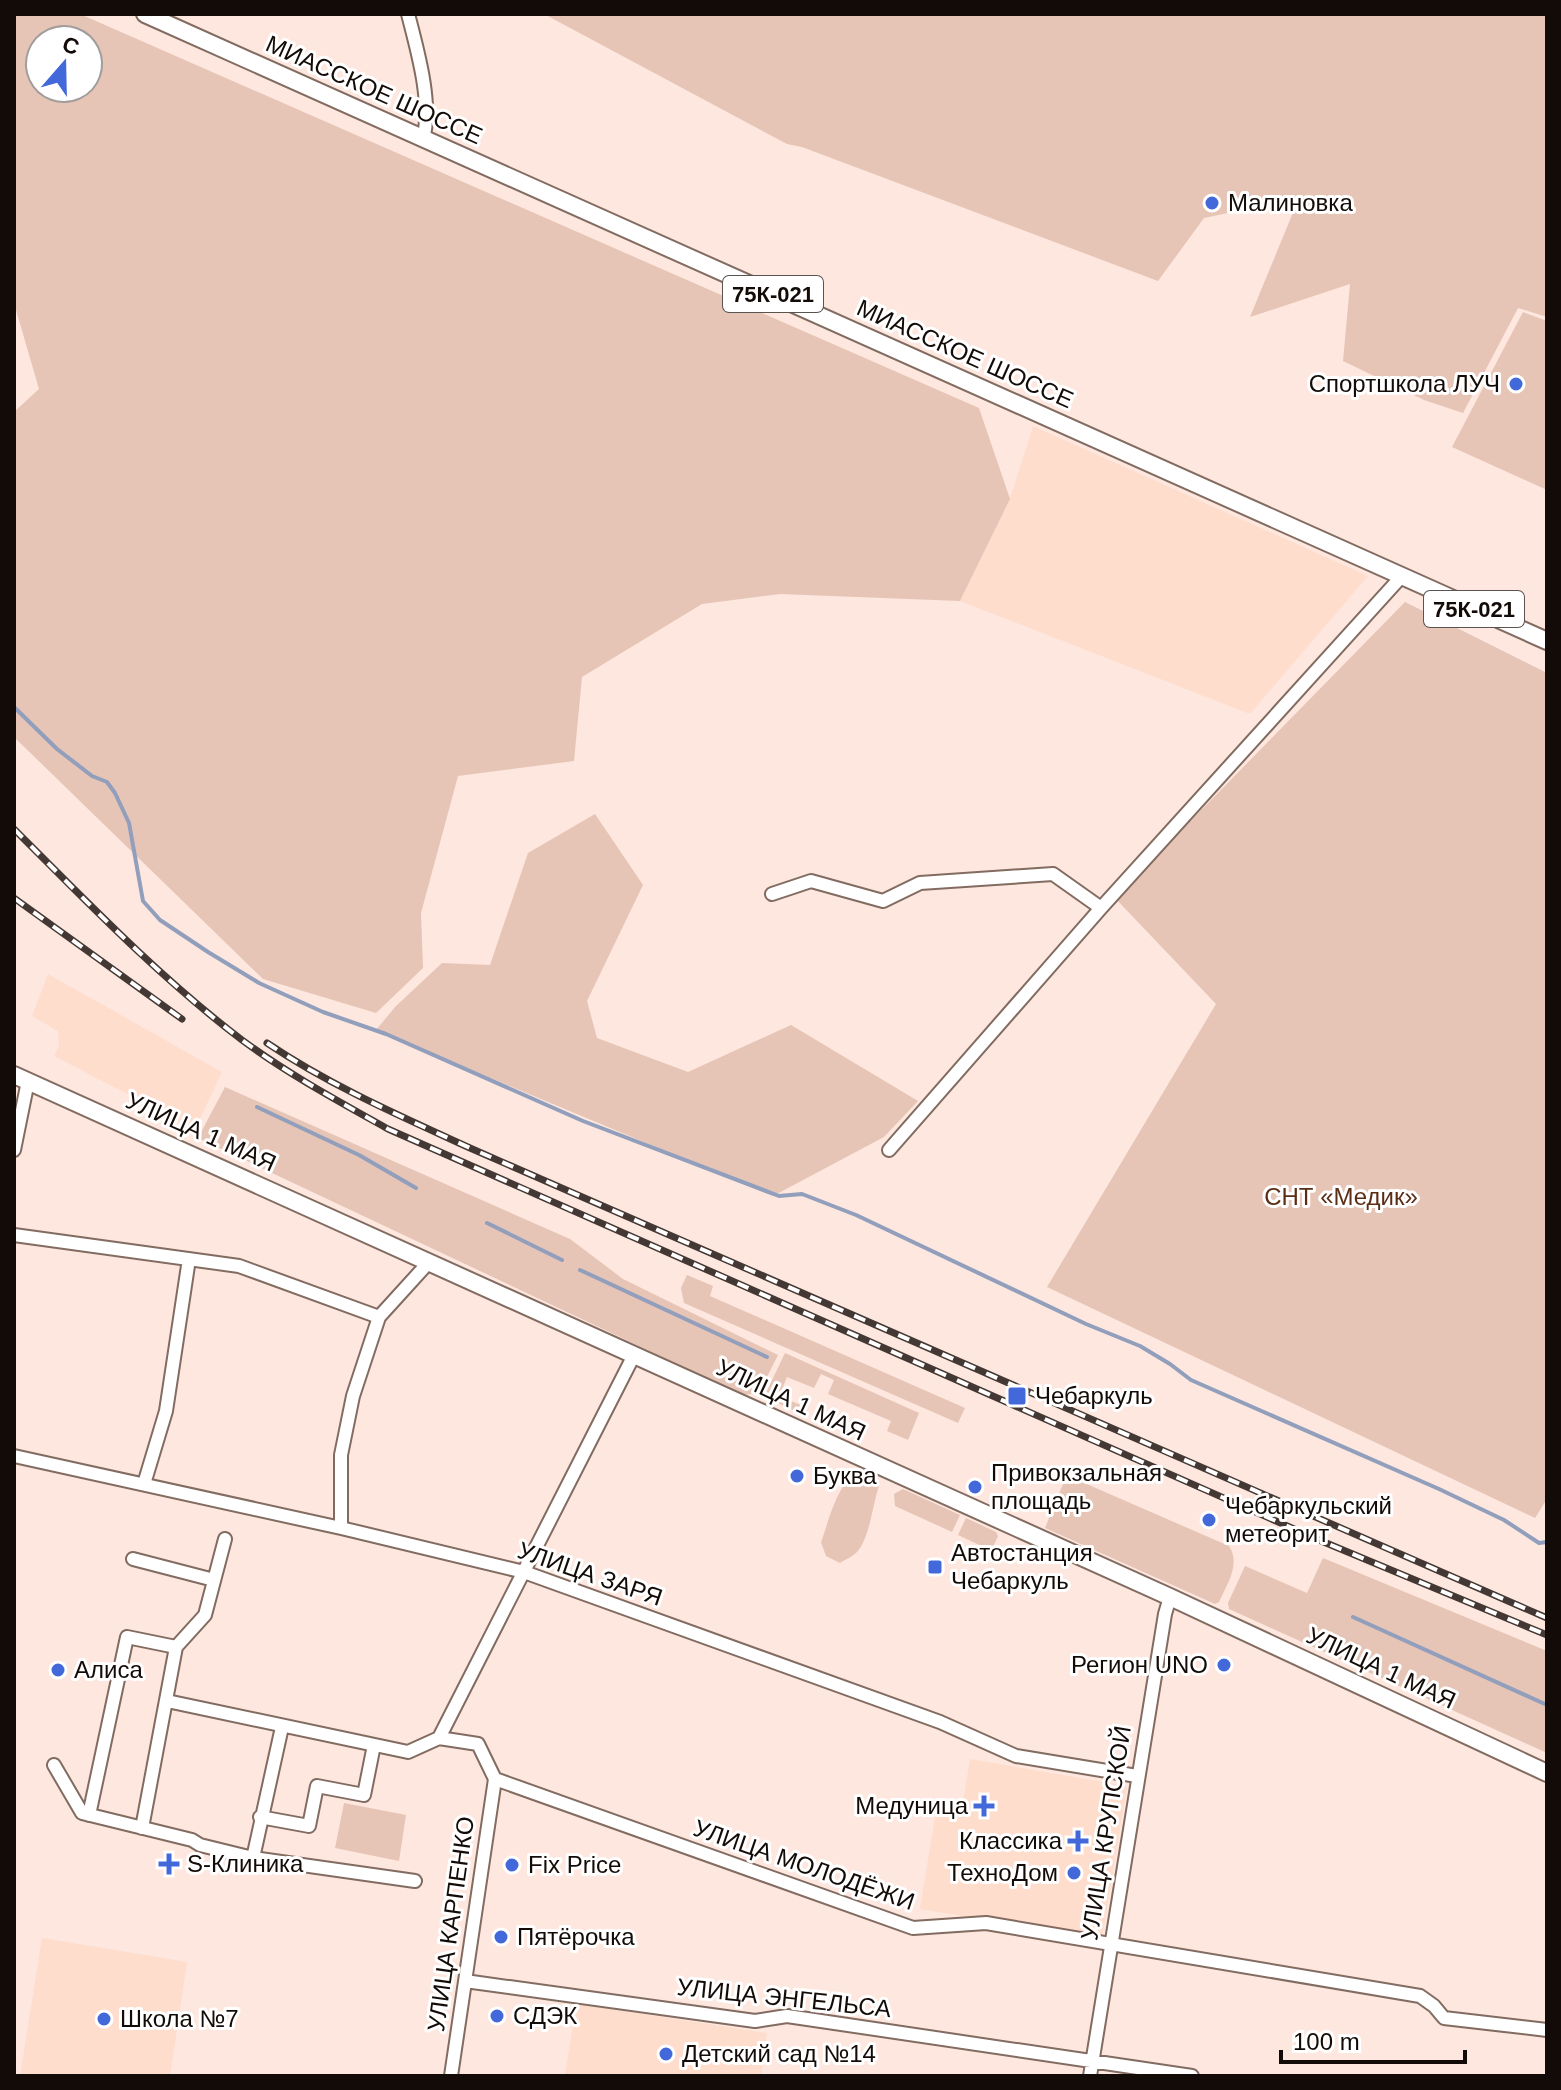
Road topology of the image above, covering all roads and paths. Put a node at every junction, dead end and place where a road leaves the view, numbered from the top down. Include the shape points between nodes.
1 (145, 14) edge
2 (408, 14) edge
3 (423, 139) junction
4 (1401, 577) junction
5 (1547, 641) edge
6 (772, 894) dead end
7 (1101, 908) junction
8 (21, 1078) edge
9 (14, 1150) edge
10 (889, 1150) dead end
11 (14, 1235) edge
12 (189, 1259) junction
13 (429, 1262) junction
14 (379, 1317) junction
15 (634, 1355) junction
16 (14, 1456) edge
17 (144, 1484) junction
18 (341, 1528) junction
19 (225, 1539) dead end
20 (133, 1559) dead end
21 (524, 1572) junction
22 (214, 1580) junction
23 (1170, 1597) junction
24 (176, 1647) junction
25 (167, 1701) junction
26 (282, 1727) junction
27 (439, 1738) junction
28 (374, 1745) junction
29 (54, 1765) dead end
30 (1547, 1773) edge
31 (1137, 1776) junction
32 (495, 1779) junction
33 (89, 1815) junction
34 (260, 1817) junction
35 (142, 1828) junction
36 (253, 1858) junction
37 (415, 1881) dead end
38 (1111, 1943) junction
39 (465, 1981) junction
40 (1547, 2030) edge
41 (1093, 2060) junction
42 (451, 2076) edge
43 (1090, 2076) edge
44 (1192, 2076) edge

1 - 3 main road, МИАССКОЕ ШОССЕ / 75К-021
2 - 3 street via 427,124
3 - 4 main road, МИАССКОЕ ШОССЕ / 75К-021
4 - 5 main road, МИАССКОЕ ШОССЕ / 75К-021
4 - 7 street
6 - 7 street via 811,881 883,901 920,883 1053,874
7 - 10 street
8 - 9 street
8 - 13 main road, УЛИЦА 1 МАЯ
11 - 12 street
12 - 14 street via 239,1266
12 - 17 street via 166,1411
13 - 14 street
13 - 15 main road, УЛИЦА 1 МАЯ
14 - 18 street via 353,1396 341,1455
15 - 21 street
15 - 23 main road, УЛИЦА 1 МАЯ
16 - 17 street, УЛИЦА ЗАРЯ
17 - 18 street, УЛИЦА ЗАРЯ
18 - 21 street, УЛИЦА ЗАРЯ
19 - 22 street
20 - 22 street
21 - 27 street
21 - 31 street, УЛИЦА ЗАРЯ via 940,1722 1016,1756
22 - 24 street via 205,1615
23 - 30 main road, УЛИЦА 1 МАЯ
23 - 31 street, УЛИЦА КРУПСКОЙ
24 - 25 street
24 - 33 street via 127,1637
25 - 26 street
25 - 35 street
26 - 28 street
26 - 34 street
27 - 28 street via 408,1752
27 - 32 street via 478,1744
28 - 34 street via 364,1795 317,1786 309,1826
29 - 33 street via 82,1813
31 - 38 street, УЛИЦА КРУПСКОЙ
32 - 38 street, УЛИЦА МОЛОДЁЖИ via 913,1928 986,1923
32 - 39 street, УЛИЦА КАРПЕНКО
33 - 35 street
34 - 36 street
35 - 36 street
36 - 37 street
38 - 40 street, УЛИЦА МОЛОДЁЖИ via 1420,1996 1444,2018
38 - 41 street, УЛИЦА КРУПСКОЙ
39 - 41 street, УЛИЦА ЭНГЕЛЬСА via 755,2021 787,2016
39 - 42 street, УЛИЦА КАРПЕНКО
41 - 43 street, УЛИЦА КРУПСКОЙ
41 - 44 street, УЛИЦА ЭНГЕЛЬСА

